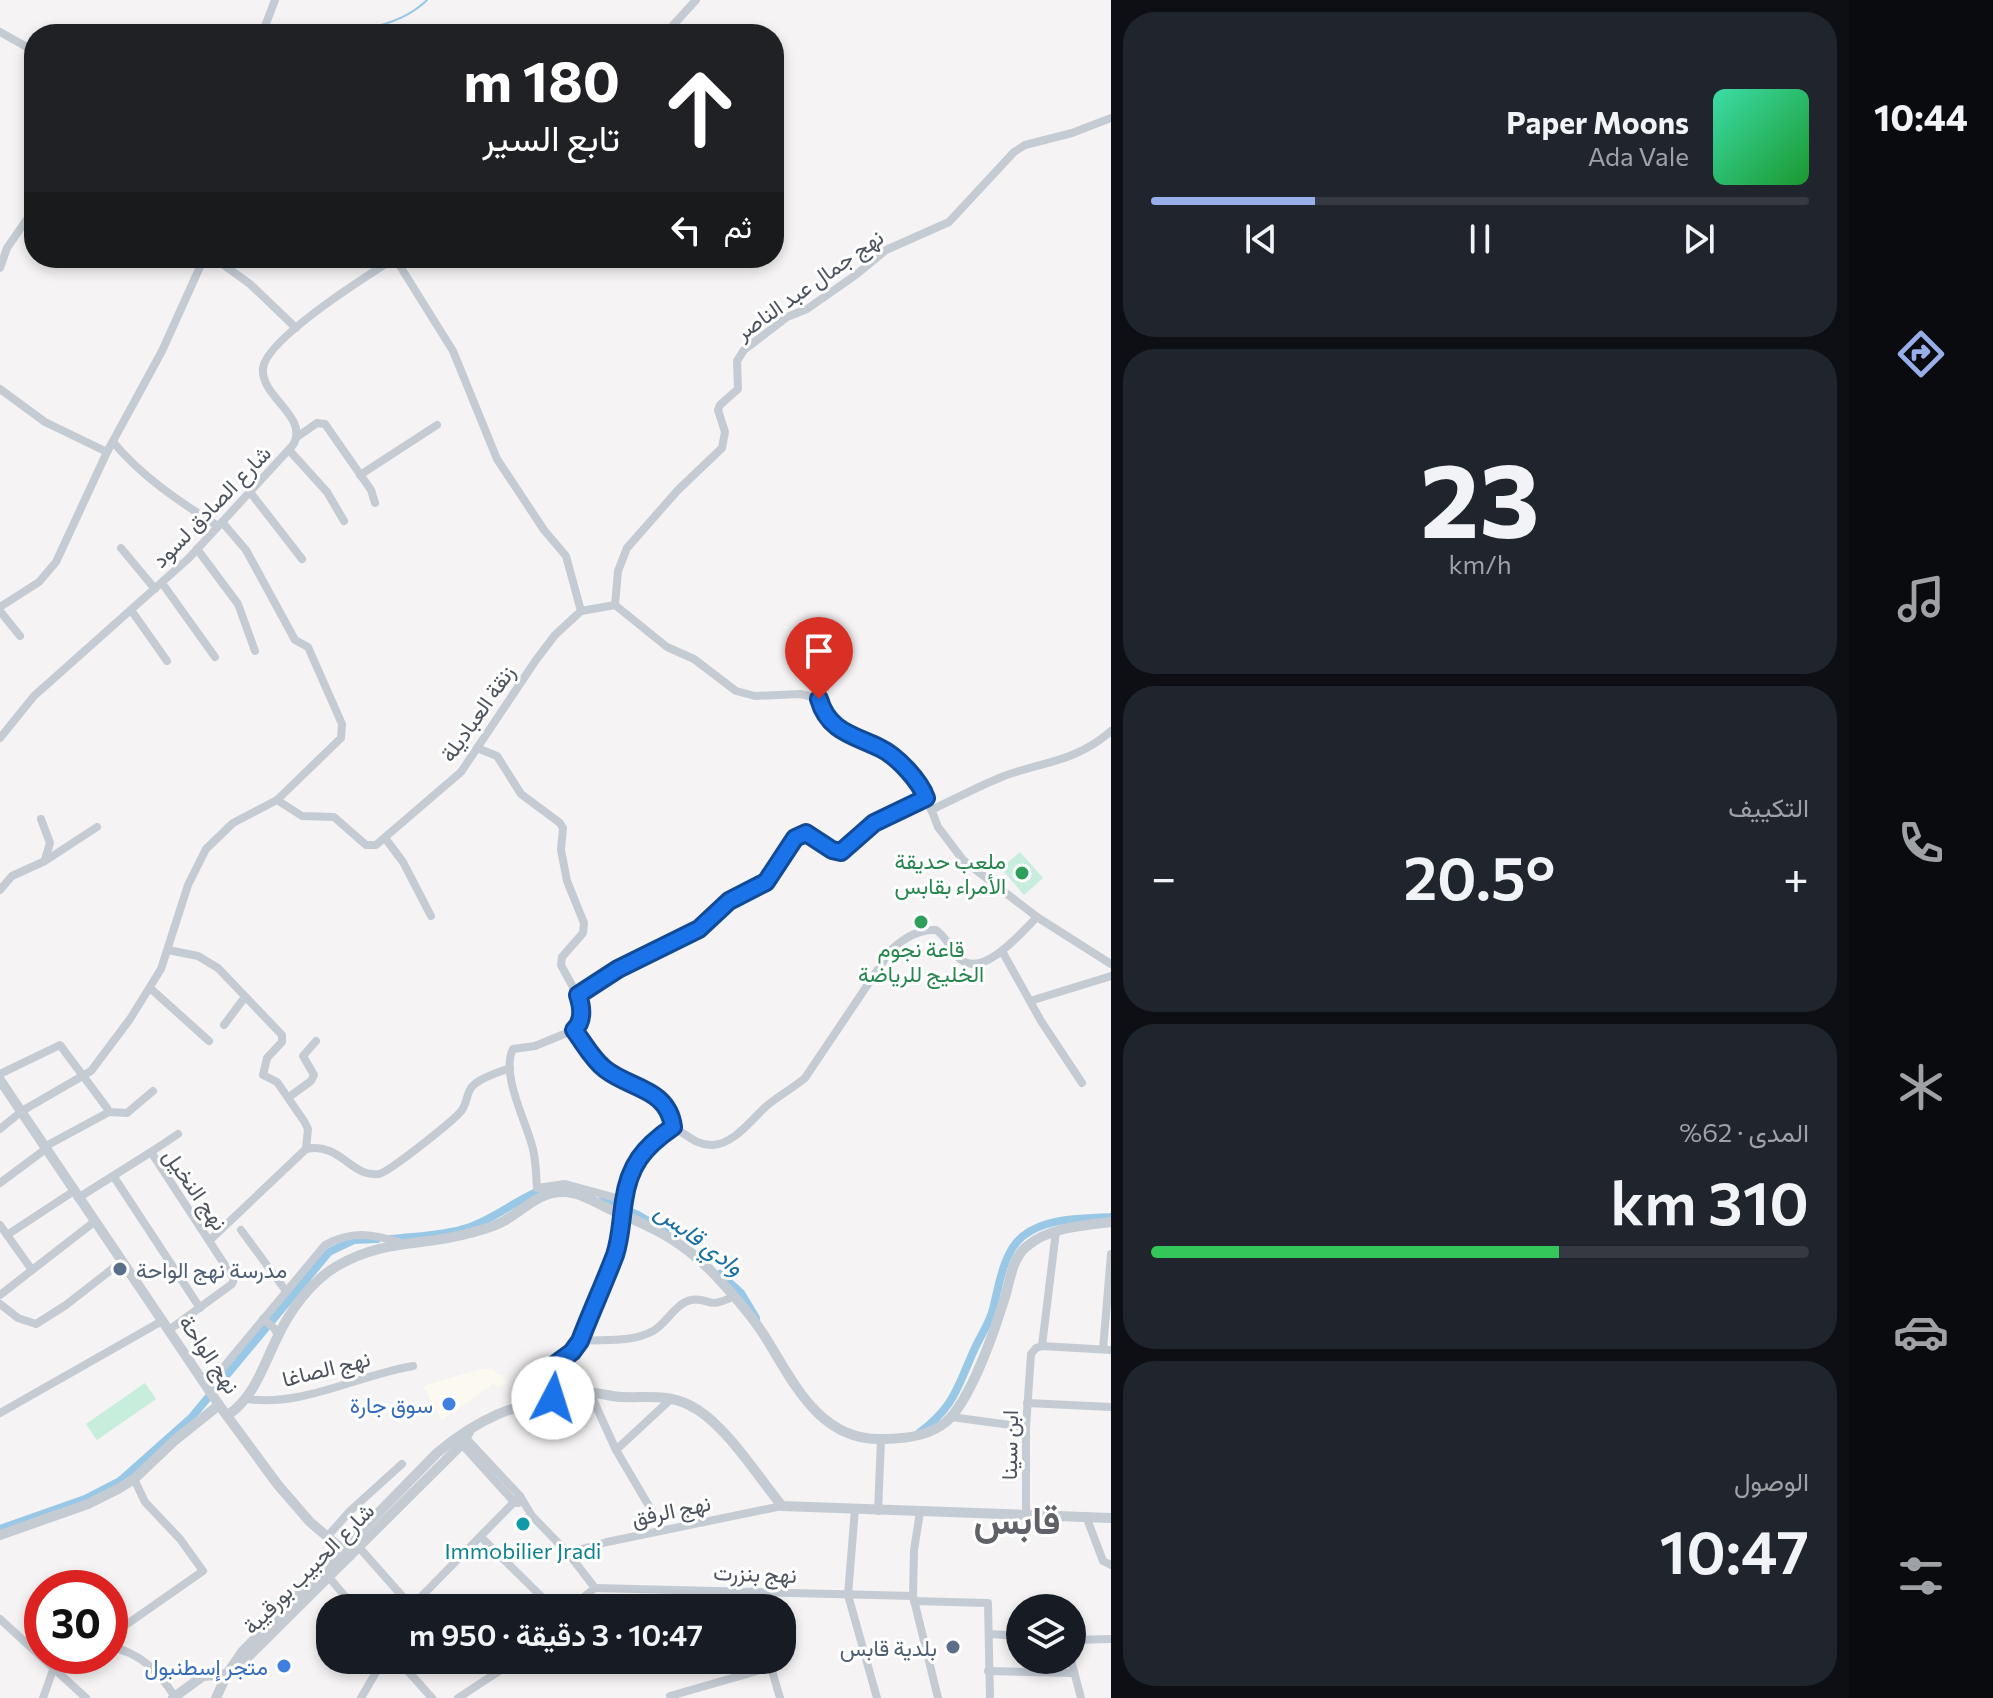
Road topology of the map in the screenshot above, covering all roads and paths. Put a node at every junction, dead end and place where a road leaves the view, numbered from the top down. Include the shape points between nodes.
1 (275, 0) edge
2 (696, 0) edge
3 (266, 24) edge
4 (674, 24) edge
5 (0, 32) edge
6 (24, 45) edge
7 (1111, 118) edge
8 (24, 223) edge
9 (0, 268) edge
10 (199, 268) edge
11 (228, 268) edge
12 (380, 268) edge
13 (401, 268) edge
14 (296, 328) junction
15 (0, 389) edge
16 (437, 425) dead end
17 (297, 437) junction
18 (113, 442) junction
19 (289, 450) junction
20 (107, 452) junction
21 (360, 475) junction
22 (250, 492) junction
23 (375, 503) dead end
24 (344, 521) dead end
25 (220, 524) junction
26 (121, 548) dead end
27 (197, 549) junction
28 (302, 559) dead end
29 (159, 586) junction
30 (615, 605) junction
31 (0, 609) edge
32 (131, 610) junction
33 (581, 611) junction
34 (20, 636) dead end
35 (255, 651) dead end
36 (215, 657) dead end
37 (167, 661) dead end
38 (1111, 731) edge
39 (0, 738) edge
40 (477, 748) junction
41 (926, 798) junction
42 (277, 800) junction
43 (931, 810) junction
44 (41, 819) dead end
45 (97, 827) dead end
46 (385, 838) junction
47 (45, 861) junction
48 (0, 890) edge
49 (431, 916) dead end
50 (1037, 917) junction
51 (168, 950) junction
52 (1002, 951) junction
53 (1111, 964) edge
54 (1111, 976) edge
55 (150, 988) junction
56 (578, 995) junction
57 (245, 997) junction
58 (1030, 1001) junction
59 (224, 1025) dead end
60 (574, 1030) junction
61 (209, 1041) dead end
62 (316, 1041) dead end
63 (510, 1068) junction
64 (0, 1074) edge
65 (84, 1077) junction
66 (0, 1080) edge
67 (1082, 1083) dead end
68 (153, 1091) dead end
69 (289, 1097) junction
70 (22, 1111) junction
71 (109, 1112) junction
72 (673, 1127) junction
73 (0, 1129) edge
74 (178, 1134) dead end
75 (47, 1147) junction
76 (306, 1149) junction
77 (151, 1152) junction
78 (114, 1177) junction
79 (0, 1183) edge
80 (76, 1195) junction
81 (624, 1200) junction
82 (623, 1215) junction
83 (94, 1222) junction
84 (1111, 1222) edge
85 (0, 1225) edge
86 (241, 1230) dead end
87 (1056, 1231) junction
88 (7, 1235) junction
89 (210, 1240) junction
90 (402, 1243) junction
91 (1111, 1254) edge
92 (121, 1262) junction
93 (32, 1270) junction
94 (286, 1291) junction
95 (0, 1295) edge
96 (732, 1297) junction
97 (0, 1304) edge
98 (200, 1308) junction
99 (263, 1319) junction
100 (166, 1325) junction
101 (278, 1335) junction
102 (580, 1341) junction
103 (1042, 1346) junction
104 (1107, 1350) edge
105 (413, 1366) dead end
106 (207, 1387) junction
107 (590, 1393) junction
108 (553, 1398) junction
109 (672, 1398) junction
110 (246, 1399) junction
111 (1027, 1403) junction
112 (219, 1405) junction
113 (1111, 1407) edge
114 (0, 1413) edge
115 (228, 1415) junction
116 (951, 1417) junction
117 (1026, 1427) junction
118 (462, 1437) junction
119 (881, 1440) junction
120 (616, 1450) junction
121 (402, 1464) dead end
122 (134, 1479) junction
123 (519, 1501) junction
124 (782, 1506) junction
125 (855, 1509) junction
126 (878, 1511) junction
127 (920, 1512) junction
128 (1026, 1515) junction
129 (1086, 1516) junction
130 (1111, 1518) edge
131 (663, 1530) junction
132 (0, 1535) edge
133 (327, 1537) junction
134 (481, 1537) junction
135 (351, 1548) junction
136 (568, 1553) junction
137 (1111, 1565) edge
138 (326, 1574) junction
139 (595, 1588) junction
140 (753, 1591) junction
141 (343, 1594) edge
142 (397, 1594) edge
143 (423, 1594) edge
144 (539, 1594) edge
145 (588, 1594) edge
146 (754, 1594) edge
147 (848, 1595) junction
148 (913, 1599) junction
149 (0, 1619) edge
150 (128, 1624) edge
151 (990, 1634) junction
152 (1006, 1635) edge
153 (1111, 1639) edge
154 (24, 1640) edge
155 (1086, 1640) edge
156 (128, 1653) edge
157 (988, 1671) junction
158 (1006, 1671) edge
159 (52, 1674) edge
160 (61, 1674) edge
161 (227, 1674) junction
162 (375, 1674) edge
163 (411, 1674) edge
164 (495, 1674) edge
165 (739, 1674) edge
166 (773, 1674) edge
167 (1073, 1674) edge
168 (670, 1696) edge
169 (43, 1698) edge
170 (86, 1698) edge
171 (174, 1698) edge
172 (216, 1698) edge
173 (361, 1698) edge
174 (432, 1698) edge
175 (458, 1698) edge
176 (780, 1698) edge
177 (877, 1698) edge
178 (938, 1698) edge
179 (990, 1698) edge
180 (1081, 1698) edge

1 - 3 street
2 - 4 street
5 - 6 street
7 - 30 street, نهج جمال عبد الناصر via 1025,145 943,226 886,250 744,350 737,361 738,389 718,410 725,432 722,448 627,548 618,571
8 - 9 street
10 - 18 street
11 - 14 street
12 - 14 street, شارع الصادق لسود
13 - 33 street via 453,351 497,459 566,556
14 - 17 street, شارع الصادق لسود via 270,353 263,372
15 - 20 street via 45,422
16 - 21 street
17 - 19 street, شارع الصادق لسود
17 - 21 street via 317,423 325,424
18 - 20 street
18 - 25 street via 153,481
19 - 22 street, شارع الصادق لسود
19 - 24 street via 327,492
20 - 31 street via 51,569
21 - 23 street
22 - 25 street, شارع الصادق لسود
22 - 28 street
25 - 27 street, شارع الصادق لسود
25 - 42 street via 246,550 295,640 308,647 342,724 334,747
26 - 29 street
27 - 29 street, شارع الصادق لسود
27 - 35 street via 238,604
29 - 32 street, شارع الصادق لسود
29 - 36 street
30 - 33 street
30 - 41 street via 667,647 694,659 736,691 817,698 834,726 887,752 915,778
31 - 34 street
32 - 37 street
32 - 39 street, شارع الصادق لسود via 34,696
33 - 40 street, زنقة العباديلة via 536,660
38 - 43 street via 1064,760 1001,778
40 - 46 street, زنقة العباديلة via 461,772
40 - 56 street via 497,756 521,794 563,828 567,881 584,923 579,939 563,953 561,965
41 - 43 street
41 - 56 street via 874,823 841,852 806,833 799,835 766,882 729,901 699,929
42 - 46 street via 302,816 334,817 370,846
42 - 51 street via 233,823 206,849 188,885
43 - 50 street via 953,850
44 - 47 street via 50,843
45 - 47 street
46 - 49 street
47 - 48 street via 12,876
50 - 52 street
50 - 53 street
51 - 55 street
51 - 57 street via 198,956 218,968
52 - 58 street
52 - 72 street via 972,965 958,958 936,930 903,939 792,1089 722,1143 698,1143
54 - 58 street
55 - 61 street
55 - 65 street
56 - 60 street via 582,1011
57 - 59 street
57 - 69 street via 282,1035 262,1071
58 - 67 street
60 - 63 street via 513,1049
60 - 72 street via 603,1068 658,1098
62 - 69 street via 303,1056 314,1075
63 - 76 street via 476,1083 454,1119 384,1172 364,1172 324,1147
63 - 81 street via 533,1148 537,1188 565,1184
64 - 65 street via 58,1045
65 - 70 street
65 - 71 street
66 - 70 street, نهج الواحة
68 - 71 street via 127,1113
69 - 76 street via 308,1129
70 - 73 street
70 - 75 street, نهج الواحة
71 - 75 street
72 - 81 street via 645,1148
74 - 77 street
75 - 79 street
75 - 80 street, نهج الواحة
76 - 89 street
77 - 78 street, نهج النخيل
77 - 89 street, نهج النخيل
78 - 80 street, نهج النخيل
78 - 98 street
80 - 83 street, نهج الواحة
80 - 88 street, نهج النخيل
81 - 82 street
82 - 90 street via 560,1192 481,1230
82 - 96 street via 679,1242
82 - 102 street via 614,1257
83 - 92 street, نهج الواحة
83 - 93 street
84 - 87 street
85 - 88 street
86 - 94 street
87 - 103 street
87 - 116 street via 1020,1253 973,1380
88 - 93 street
89 - 98 street, نهج النخيل via 233,1275 232,1284
90 - 94 street via 375,1234 345,1235 314,1255
90 - 101 street via 331,1270 304,1295
91 - 104 street
92 - 97 street via 40,1322 18,1318
92 - 100 street, نهج الواحة
93 - 95 street
94 - 99 street
96 - 102 street via 718,1304 685,1302 663,1325 643,1336
96 - 119 street via 826,1421 844,1433
98 - 100 street
99 - 101 street
99 - 106 street
100 - 106 street, نهج الواحة
100 - 114 street
101 - 110 street
102 - 108 street via 550,1368
103 - 104 street
103 - 111 street, ابن سينا via 1031,1354
105 - 110 street, نهج الصاغا via 318,1392
106 - 112 street, نهج الواحة
107 - 108 street, شارع الحبيب بورقيبة
107 - 109 street, شارع الحبيب بورقيبة
107 - 120 street
108 - 118 street, شارع الحبيب بورقيبة via 508,1409
109 - 120 street
109 - 124 street, شارع الحبيب بورقيبة via 708,1417
110 - 115 street
111 - 113 street
111 - 117 street, ابن سينا
112 - 115 street, نهج الواحة
112 - 122 street
115 - 133 street, نهج الواحة via 278,1485
116 - 117 street
116 - 119 street via 923,1434
117 - 128 street, ابن سينا
118 - 123 street
118 - 135 street, شارع الحبيب بورقيبة
119 - 126 street
120 - 131 street
121 - 133 street
122 - 132 street via 88,1504
122 - 150 street via 150,1508 203,1571
123 - 134 street
123 - 136 street
124 - 125 street
124 - 131 street, نهج الرفق
125 - 126 street
125 - 147 street
126 - 127 street
127 - 128 street
127 - 148 street
128 - 129 street
129 - 130 street
129 - 137 street via 1103,1561
131 - 136 street, نهج الرفق
133 - 135 street, نهج الواحة
134 - 143 street
134 - 144 street
135 - 138 street, شارع الحبيب بورقيبة
135 - 142 street
136 - 139 street
138 - 141 street
138 - 161 street, شارع الحبيب بورقيبة
139 - 140 street, نهج بنزرت
139 - 145 street
140 - 146 street
140 - 147 street, نهج بنزرت
147 - 148 street, نهج بنزرت
147 - 177 street
148 - 151 street, نهج بنزرت via 988,1603
148 - 178 street
149 - 154 street
151 - 152 street
151 - 157 street, نهج بنزرت
153 - 155 street
156 - 171 street via 167,1684
157 - 158 street
157 - 179 street, نهج بنزرت
159 - 169 street
160 - 170 street
161 - 171 street via 203,1676
161 - 172 street, شارع الحبيب بورقيبة
162 - 173 street
163 - 174 street
164 - 175 street
165 - 168 street
166 - 176 street
167 - 180 street

